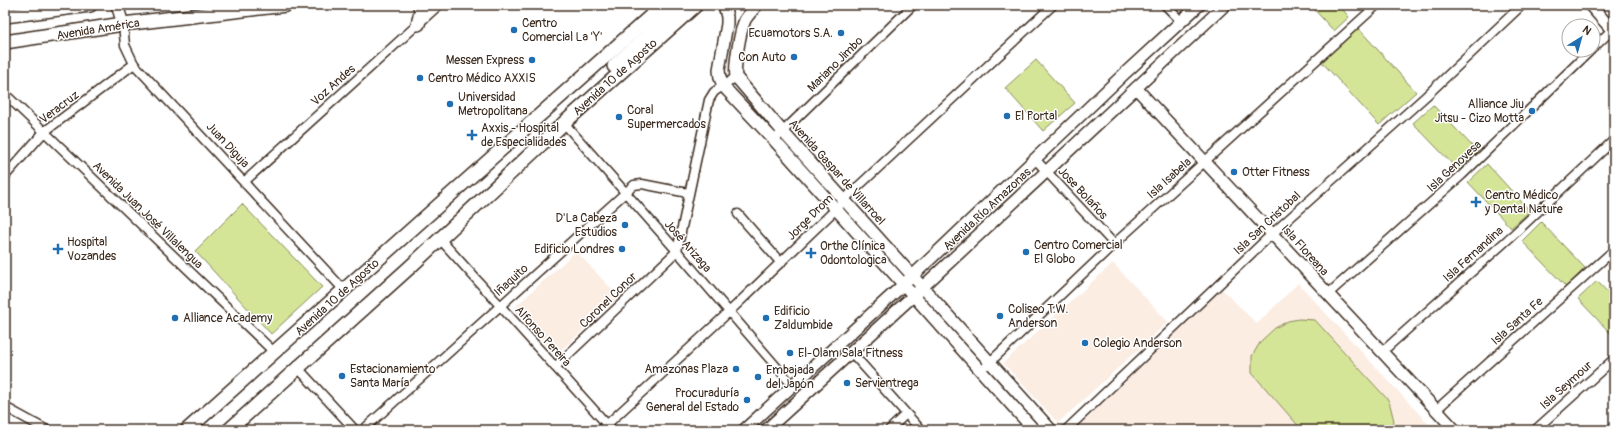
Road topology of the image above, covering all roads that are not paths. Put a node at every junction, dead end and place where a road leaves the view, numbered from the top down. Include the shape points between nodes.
1 (90, 5) edge
2 (117, 5) edge
3 (286, 5) edge
4 (420, 5) edge
5 (439, 5) edge
6 (653, 5) edge
7 (663, 5) edge
8 (681, 5) edge
9 (696, 5) edge
10 (724, 5) edge
11 (757, 5) edge
12 (913, 5) edge
13 (1053, 5) edge
14 (1165, 5) edge
15 (1199, 5) edge
16 (1225, 5) edge
17 (1377, 5) edge
18 (1522, 5) edge
19 (1590, 5) edge
20 (45, 8) edge
21 (8, 12) edge
22 (1181, 21) junction
23 (123, 24) junction
24 (418, 24) junction
25 (1613, 30) edge
26 (1601, 41) edge
27 (5, 42) edge
28 (1583, 58) edge
29 (134, 64) junction
30 (736, 78) junction
31 (723, 86) junction
32 (1136, 88) junction
33 (5, 94) edge
34 (564, 123) junction
35 (44, 132) junction
36 (783, 132) junction
37 (774, 140) junction
38 (1614, 140) edge
39 (1035, 159) junction
40 (1204, 162) junction
41 (487, 163) junction
42 (1046, 172) junction
43 (5, 176) edge
44 (244, 182) junction
45 (501, 183) junction
46 (625, 192) junction
47 (688, 194) junction
48 (844, 200) junction
49 (836, 210) junction
50 (738, 214) dead end
51 (1273, 233) junction
52 (440, 239) junction
53 (1114, 244) junction
54 (1614, 250) edge
55 (677, 251) junction
56 (781, 263) junction
57 (913, 275) junction
58 (903, 285) junction
59 (923, 286) junction
60 (344, 290) junction
61 (1328, 294) junction
62 (913, 296) junction
63 (500, 306) junction
64 (729, 312) junction
65 (851, 352) junction
66 (1382, 352) junction
67 (275, 353) junction
68 (1614, 359) edge
69 (990, 362) junction
70 (555, 367) junction
71 (298, 368) junction
72 (980, 371) junction
73 (793, 386) junction
74 (5, 407) edge
75 (210, 408) junction
76 (1436, 410) junction
77 (906, 414) junction
78 (229, 428) edge
79 (607, 428) edge
80 (47, 430) edge
81 (187, 430) edge
82 (198, 430) edge
83 (355, 430) edge
84 (363, 430) edge
85 (744, 430) edge
86 (766, 430) edge
87 (889, 430) edge
88 (920, 430) edge
89 (1034, 430) edge
90 (1051, 430) edge
91 (1066, 430) edge
92 (1455, 430) edge
93 (1535, 430) edge

1 - 20 main road, Avenida América
2 - 23 main road, Juan Diguja
3 - 23 main road, Avenida América
4 - 24 main road
5 - 24 street, Voz Andes
6 - 41 main road, Avenida 10 de Agosto via 502,142
7 - 41 main road, Avenida 10 de Agosto
8 - 45 main road, Avenida 10 de Agosto via 512,163
9 - 34 main road, Avenida 10 de Agosto
10 - 31 main road via 727,24 719,70
11 - 30 main road via 742,28
12 - 36 street, Mariano Jimbo
13 - 48 street, Jorge Drom
14 - 22 street
15 - 22 main road, Avenida Río Amazonas
16 - 32 main road, Avenida Río Amazonas
17 - 40 street, Isla Isabela
18 - 51 street, Isla San Cristobal via 1411,110
19 - 25 main road
20 - 21 main road, Avenida América
22 - 39 main road, Avenida Río Amazonas
23 - 27 main road, Avenida América
23 - 29 street, Juan Diguja via 125,45
24 - 44 street, Voz Andes
25 - 26 street, Isla Genovesa
28 - 61 street, Isla Genovesa via 1472,166
29 - 35 street, Veracruz
29 - 44 street, Juan Diguja
30 - 31 street
30 - 36 main road, Avenida Gaspar de Villarroel
31 - 37 main road
31 - 47 street via 714,92 709,100
32 - 40 main road, Isla Floreana
32 - 42 main road, Avenida Río Amazonas
33 - 35 street, Avenida Juan José Villalengua
34 - 45 main road, Avenida 10 de Agosto
34 - 46 street, José Arizaga
35 - 43 street, Veracruz
35 - 67 street, Avenida Juan José Villalengua
36 - 37 street, Mariano Jimbo
36 - 48 main road, Avenida Gaspar de Villarroel
37 - 49 main road
38 - 66 street, Isla Fernandina
39 - 42 street, Jose Bolaños
39 - 57 main road, Avenida Río Amazonas
40 - 51 main road, Isla Floreana
40 - 53 street, Isla Isabela
41 - 60 main road, Avenida 10 de Agosto
42 - 53 street, Jose Bolaños
42 - 59 main road, Avenida Río Amazonas
44 - 60 street, Juan Diguja
45 - 52 main road, Avenida 10 de Agosto
46 - 47 street, Iñaquito via 634,185 642,184
46 - 55 street, José Arizaga
46 - 63 street, Iñaquito
47 - 55 street
48 - 49 street, Jorge Drom
48 - 57 main road, Avenida Gaspar de Villarroel
49 - 56 street, Jorge Drom
49 - 58 main road
50 - 56 street
51 - 61 main road, Isla Floreana
51 - 91 street, Isla San Cristobal
52 - 63 street, Alfonso Pereira
52 - 71 main road, Avenida 10 de Agosto
53 - 69 street, Isla Isabela
54 - 76 street, Isla Santa Fe
55 - 64 street, José Arizaga
55 - 70 street, Coronel Conor
56 - 64 street, Jorge Drom
57 - 58 main road, Avenida Río Amazonas
57 - 59 main road, Avenida Gaspar de Villarroel
58 - 62 main road
58 - 73 main road, Avenida Río Amazonas
59 - 62 main road, Avenida Río Amazonas
59 - 69 main road, Avenida Gaspar de Villarroel
60 - 67 main road, Avenida 10 de Agosto
61 - 66 main road, Isla Floreana
62 - 65 main road, Avenida Río Amazonas
62 - 72 main road
63 - 70 street, Alfonso Pereira
63 - 84 street, Iñaquito
64 - 73 street, José Arizaga
64 - 79 street, Jorge Drom
65 - 77 street
65 - 86 main road, Avenida Río Amazonas
66 - 76 main road, Isla Floreana
67 - 75 main road, Avenida 10 de Agosto
68 - 93 street, Isla Seymour
69 - 72 street, Isla Isabela
69 - 90 main road, Avenida Gaspar de Villarroel
70 - 79 street, Alfonso Pereira
71 - 78 main road, Avenida 10 de Agosto
71 - 83 street
72 - 89 main road
73 - 85 main road, Avenida Río Amazonas
74 - 80 street
75 - 81 main road, Avenida 10 de Agosto
75 - 82 main road
76 - 92 main road, Isla Floreana
77 - 87 street
77 - 88 street

